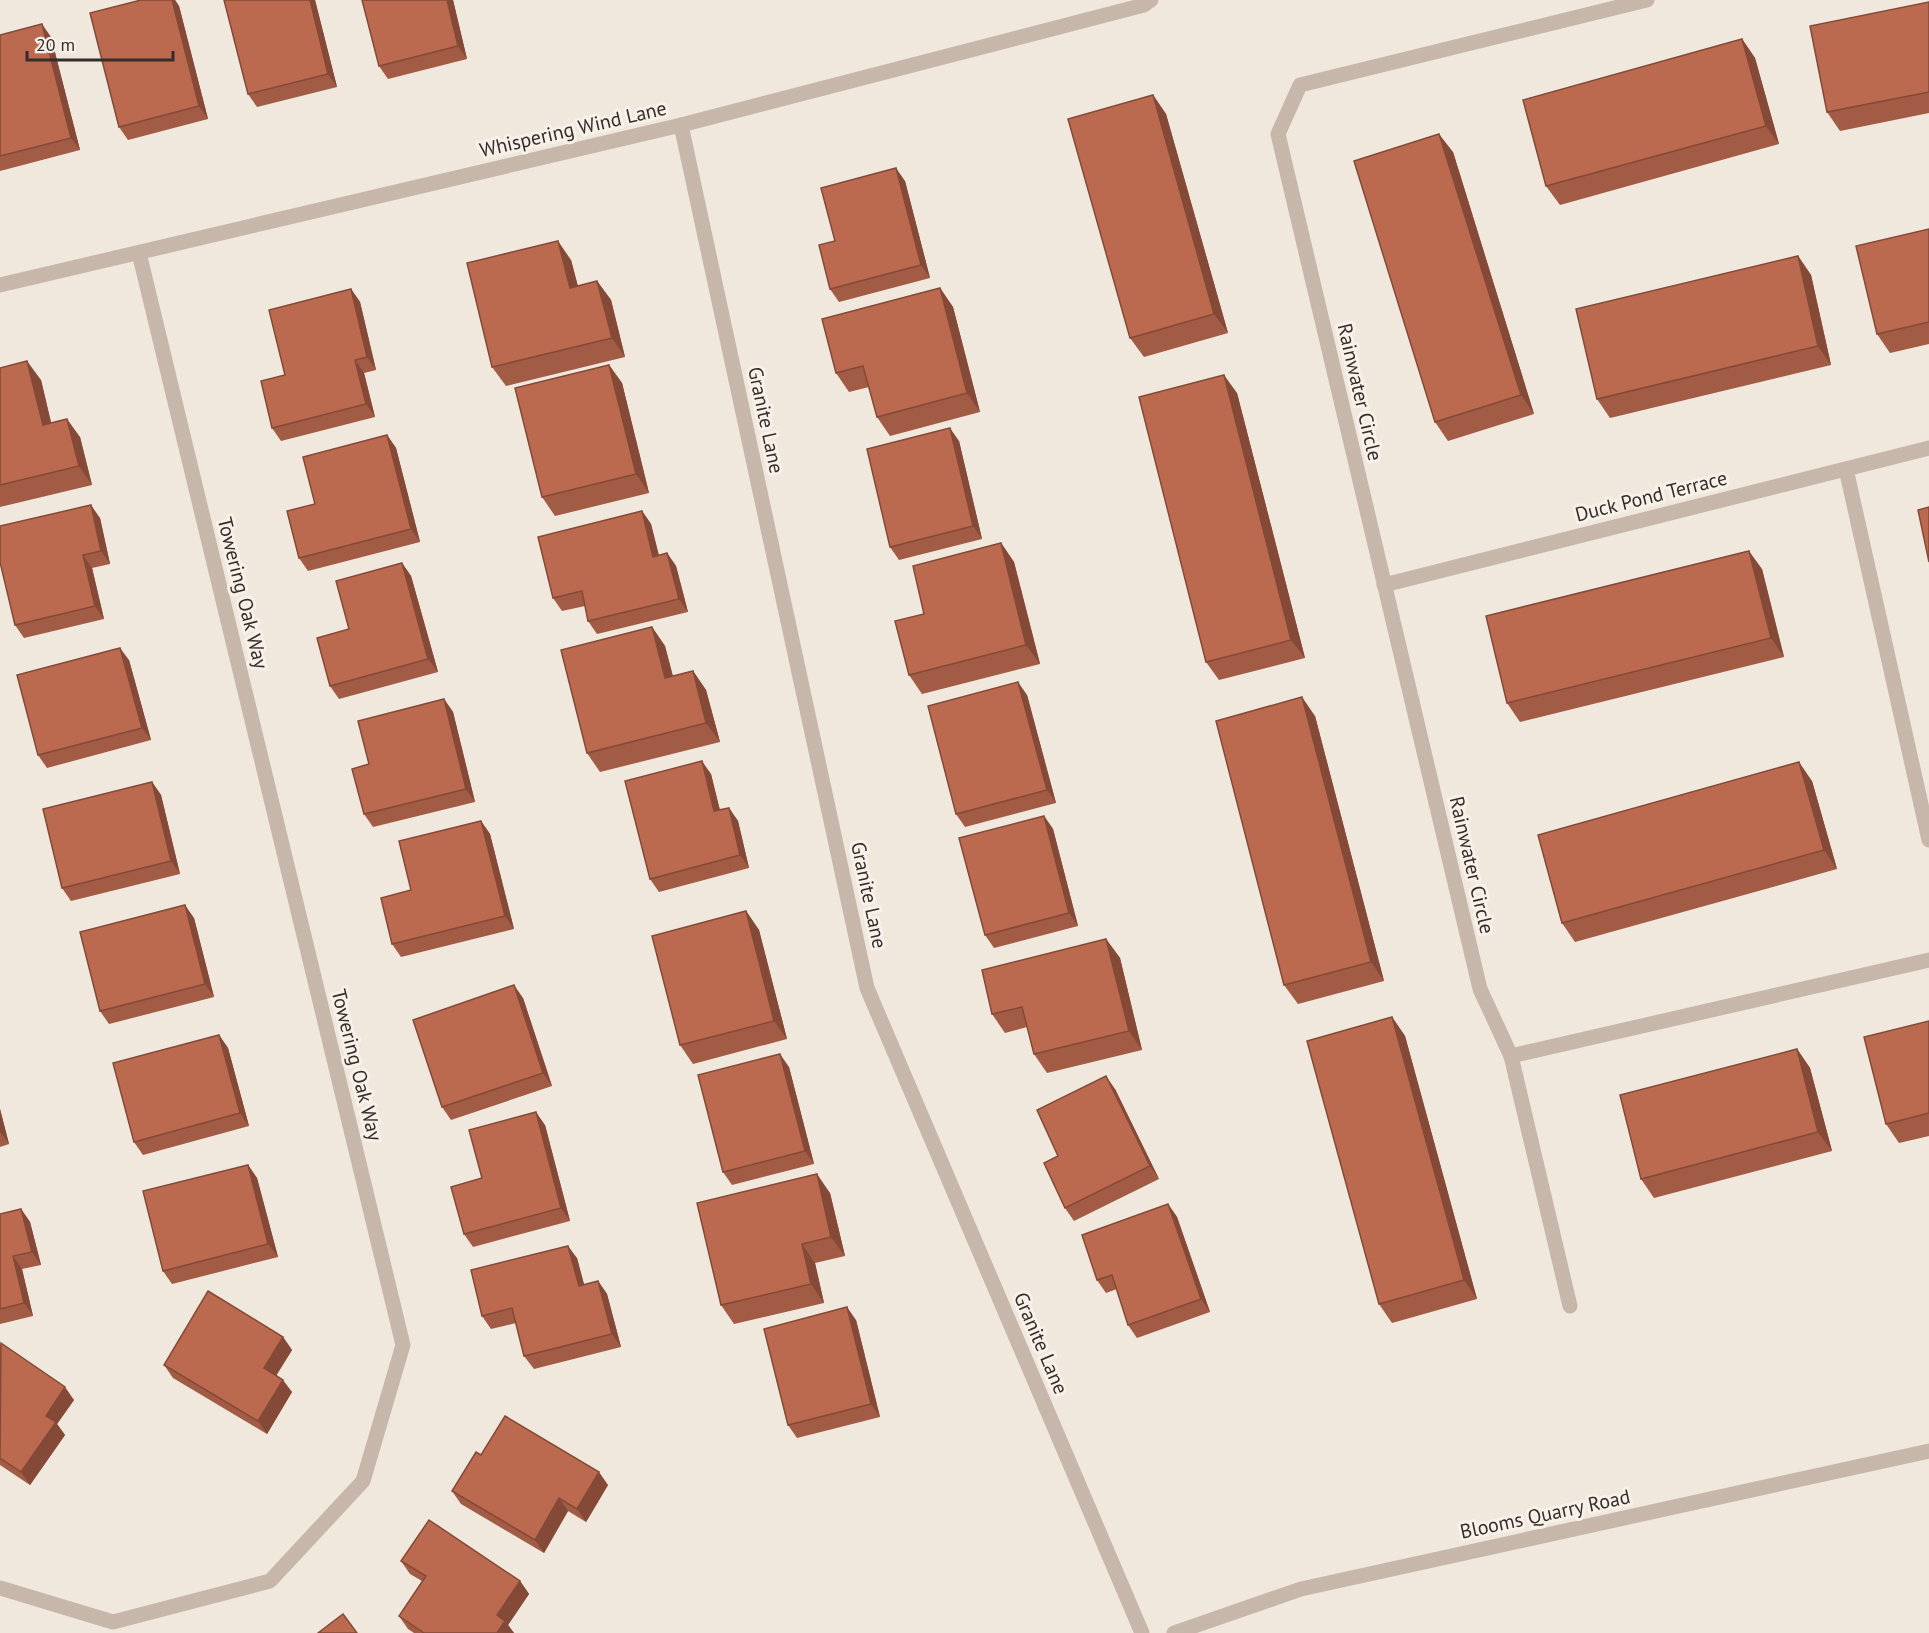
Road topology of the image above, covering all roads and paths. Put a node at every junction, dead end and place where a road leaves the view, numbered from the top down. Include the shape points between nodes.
1 (1151, 0) edge
2 (1647, 0) edge
3 (681, 125) junction
4 (139, 253) junction
5 (0, 285) edge
6 (1929, 448) edge
7 (1846, 469) junction
8 (1384, 585) junction
9 (1929, 840) edge
10 (1929, 960) edge
11 (1511, 1056) junction
12 (1570, 1306) dead end
13 (1929, 1451) edge
14 (0, 1588) edge
15 (1142, 1633) edge
16 (1174, 1633) edge

1 - 3 street, Whispering Wind Lane via 1144,5
2 - 8 street, Rainwater Circle via 1300,85 1278,134
3 - 4 street, Whispering Wind Lane
3 - 15 street, Granite Lane via 867,988
4 - 5 street, Whispering Wind Lane
4 - 14 street, Towering Oak Way via 403,1345 363,1480 270,1581 113,1622
6 - 7 street, Duck Pond Terrace
7 - 8 street, Duck Pond Terrace
7 - 9 street
8 - 11 street, Rainwater Circle via 1479,989
10 - 11 street
11 - 12 street, Rainwater Circle
13 - 16 street, Blooms Quarry Road via 1301,1589

